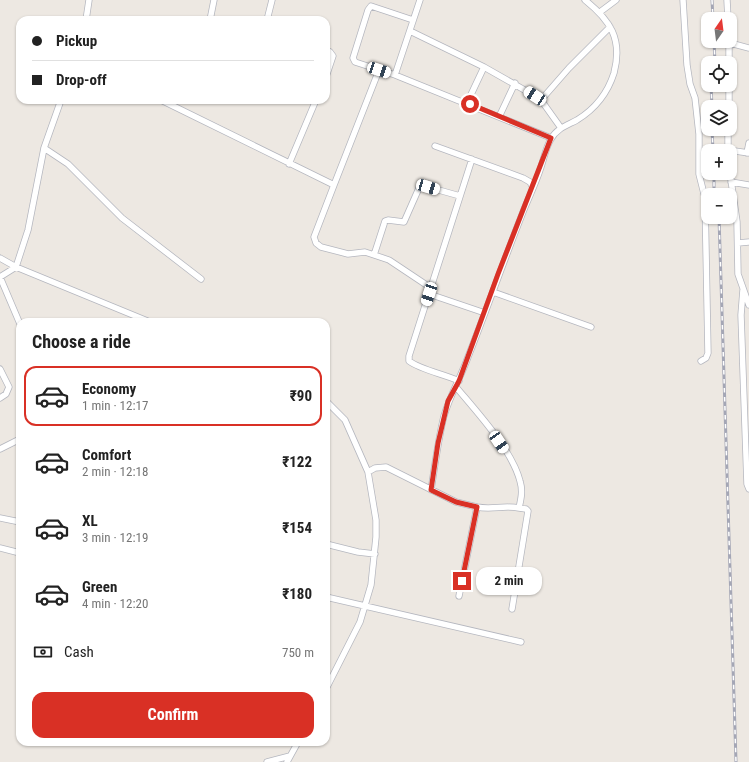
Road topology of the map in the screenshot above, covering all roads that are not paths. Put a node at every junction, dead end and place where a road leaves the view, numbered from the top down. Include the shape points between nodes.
1 (89, 0) edge
2 (214, 0) edge
3 (272, 0) edge
4 (420, 0) edge
5 (585, 0) edge
6 (616, 0) edge
7 (683, 0) edge
8 (727, 0) edge
9 (600, 12) junction
10 (728, 12) edge
11 (87, 16) edge
12 (211, 16) edge
13 (268, 16) edge
14 (413, 20) junction
15 (610, 27) junction
16 (410, 31) junction
17 (737, 44) edge
18 (749, 47) edge
19 (330, 52) edge
20 (330, 65) edge
21 (484, 67) junction
22 (379, 70) junction
23 (395, 76) junction
24 (515, 83) junction
25 (541, 100) junction
26 (467, 103) junction
27 (60, 104) edge
28 (169, 104) edge
29 (314, 104) edge
30 (499, 117) junction
31 (561, 128) junction
32 (551, 138) junction
33 (749, 143) edge
34 (435, 146) dead end
35 (44, 148) junction
36 (737, 151) edge
37 (748, 153) edge
38 (472, 159) junction
39 (290, 164) junction
40 (731, 182) joint
41 (334, 185) junction
42 (749, 185) edge
43 (533, 188) junction
44 (460, 196) junction
45 (749, 242) edge
46 (738, 243) junction
47 (374, 255) junction
48 (0, 258) edge
49 (16, 267) junction
50 (0, 277) edge
51 (201, 279) dead end
52 (431, 288) junction
53 (743, 290) junction
54 (493, 292) junction
55 (429, 294) junction
56 (749, 305) edge
57 (485, 313) junction
58 (17, 318) edge
59 (140, 318) edge
60 (591, 327) dead end
61 (701, 361) dead end
62 (743, 364) junction
63 (749, 368) edge
64 (0, 369) edge
65 (458, 384) junction
66 (0, 398) edge
67 (330, 405) edge
68 (747, 412) edge
69 (16, 441) edge
70 (748, 447) edge
71 (0, 449) edge
72 (368, 472) junction
73 (749, 489) edge
74 (431, 490) junction
75 (477, 507) junction
76 (519, 508) junction
77 (0, 518) edge
78 (16, 521) edge
79 (330, 545) edge
80 (0, 548) edge
81 (16, 552) edge
82 (375, 554) junction
83 (459, 596) dead end
84 (330, 598) edge
85 (364, 606) junction
86 (512, 609) dead end
87 (521, 642) dead end
88 (330, 680) edge
89 (296, 746) edge
90 (290, 756) junction
91 (267, 762) edge
92 (287, 762) edge

1 - 11 street
2 - 12 street
3 - 13 street
4 - 14 street
5 - 9 street
6 - 9 street
7 - 61 street via 687,65 695,98 699,134 699,174 705,198 708,353
8 - 10 street
9 - 15 street
14 - 16 street
14 - 22 street via 375,6 369,8 353,58 357,64
15 - 25 street
15 - 31 street via 616,44 616,54 609,87 601,99 583,116
16 - 21 street
16 - 23 street
17 - 18 street
19 - 20 street via 333,56
21 - 24 street
21 - 26 street
22 - 23 street
22 - 41 street
23 - 26 street
24 - 25 street
24 - 30 street
25 - 31 street
26 - 30 street
27 - 35 street
28 - 39 street
29 - 39 street
30 - 32 street
31 - 32 street
32 - 43 street
33 - 37 street
34 - 38 street
35 - 49 street via 28,230
35 - 51 street via 68,164 128,222
36 - 37 street
38 - 43 street via 528,180
38 - 44 street
39 - 41 street
40 - 42 street
40 - 46 street
41 - 47 street via 314,237 316,243 321,247 348,254 365,252
43 - 54 street
44 - 47 street via 428,187 419,188 404,222 385,221
44 - 52 street
45 - 46 street
46 - 53 street via 738,274
47 - 52 street via 403,268
48 - 49 street
49 - 50 street
49 - 59 street
50 - 58 street
52 - 55 street
53 - 56 street
53 - 62 street
54 - 57 street
54 - 60 street
55 - 57 street
55 - 65 street via 409,361 414,365 439,372
57 - 65 street
62 - 63 street
62 - 68 street
64 - 66 street via 9,387 6,394
65 - 74 street via 448,401
65 - 76 street via 516,468 522,493
67 - 72 street via 345,420
68 - 70 street
69 - 71 street
70 - 73 street
72 - 74 street via 386,467
72 - 82 street via 376,520
74 - 75 street via 456,502
75 - 76 street
75 - 83 street
76 - 86 street via 526,508 528,514
77 - 78 street
79 - 82 street
80 - 81 street
82 - 85 street via 371,586
84 - 85 street
85 - 87 street
85 - 88 street via 360,622
89 - 90 street
90 - 91 street
90 - 92 street

